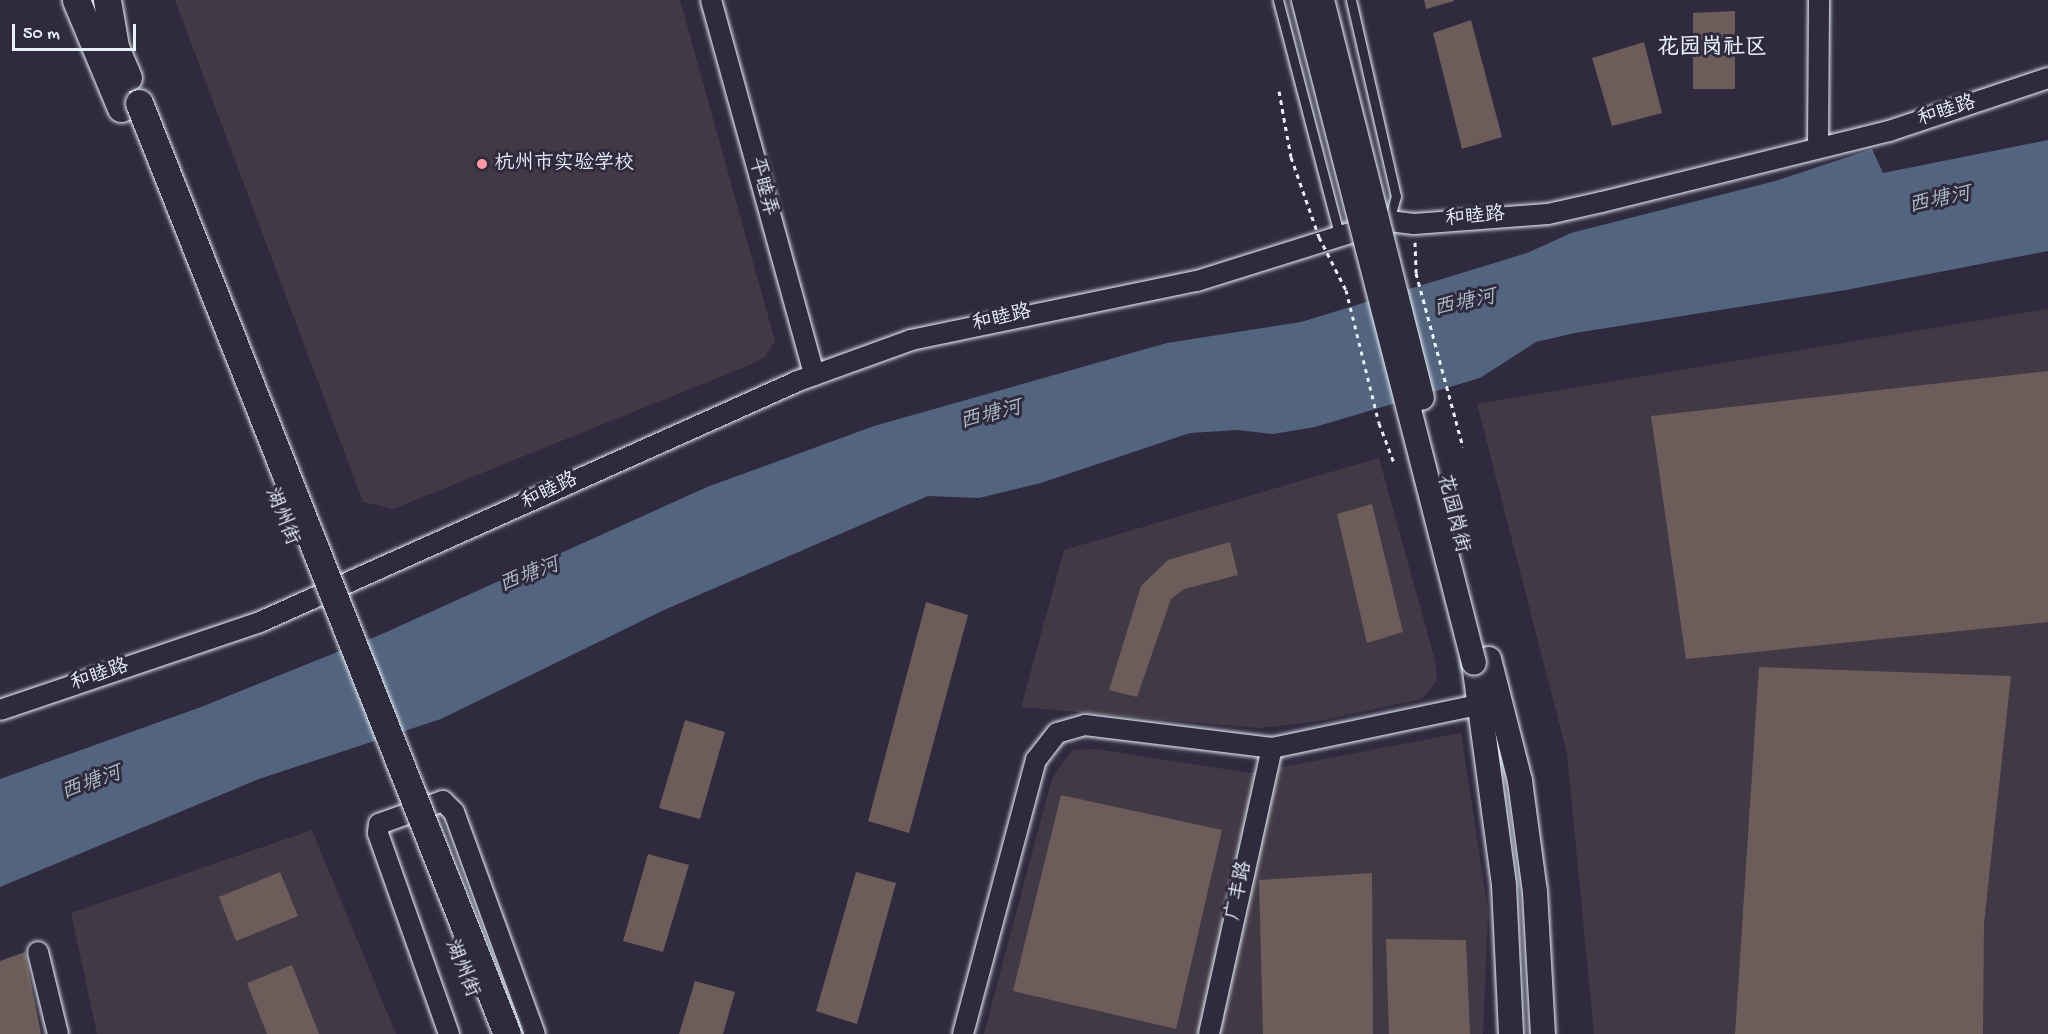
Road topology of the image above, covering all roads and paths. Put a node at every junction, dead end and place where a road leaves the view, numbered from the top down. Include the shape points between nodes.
1 (76, 0) edge
2 (107, 0) edge
3 (711, 0) edge
4 (1278, 0) edge
5 (1304, 0) edge
6 (1322, 0) edge
7 (1351, 0) edge
8 (1819, 0) edge
9 (2048, 78) edge
10 (1279, 92) dead end
11 (130, 106) junction
12 (1818, 147) junction
13 (1389, 221) junction
14 (1414, 224) junction
15 (1349, 237) junction
16 (814, 375) junction
17 (1463, 447) dead end
18 (1394, 463) dead end
19 (1481, 661) junction
20 (1490, 702) junction
21 (0, 710) edge
22 (1272, 748) junction
23 (38, 952) dead end
24 (58, 1034) edge
25 (449, 1034) edge
26 (487, 1034) edge
27 (507, 1034) edge
28 (536, 1034) edge
29 (963, 1034) edge
30 (1209, 1034) edge
31 (1511, 1034) edge
32 (1543, 1034) edge

1 - 11 main road, 湖州街
2 - 11 main road, 湖州街 via 114,16 115,47
3 - 16 street, 平睦弄
4 - 15 lane via 1337,227
5 - 19 street, 花园岗街, bridge
6 - 19 street, 花园岗街, bridge
7 - 13 lane via 1396,196
8 - 12 street
9 - 12 street, 和睦路 via 1890,131
10 - 18 path, bridge via 1291,157 1319,237 1346,290 1379,423
11 - 26 main road, 湖州街
11 - 27 main road, 湖州街, bridge
12 - 14 street, 和睦路 via 1548,214
13 - 14 street, 和睦路
13 - 15 street, 和睦路
14 - 17 path via 1416,273 1450,411
15 - 16 street, 和睦路 via 1197,281 910,340
16 - 21 street, 和睦路 via 260,622
19 - 20 street, 花园岗街
20 - 22 street
20 - 31 street, 花园岗街
20 - 32 street, 花园岗街 via 1520,781 1535,892
22 - 29 street via 1085,725 1057,733 1036,760
22 - 30 street, 广丰路
23 - 24 street
25 - 28 street via 378,833 379,824 443,801 454,812

